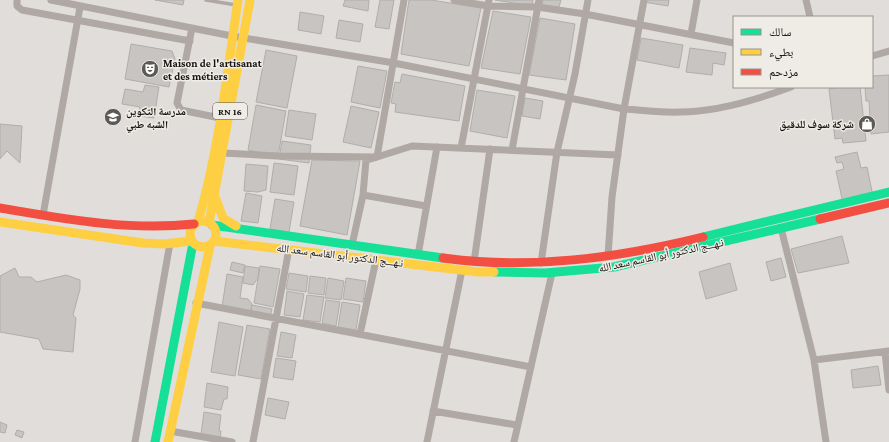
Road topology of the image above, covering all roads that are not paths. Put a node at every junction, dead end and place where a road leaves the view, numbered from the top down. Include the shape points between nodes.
1 (17, 0) edge
2 (50, 0) edge
3 (206, 0) edge
4 (404, 0) edge
5 (454, 0) edge
6 (588, 0) edge
7 (644, 0) edge
8 (697, 0) edge
9 (806, 0) edge
10 (238, 3) edge
11 (488, 3) edge
12 (249, 4) edge
13 (538, 4) edge
14 (80, 7) junction
15 (585, 14) junction
16 (810, 16) edge
17 (77, 19) junction
18 (639, 25) junction
19 (192, 28) junction
20 (691, 34) junction
21 (232, 36) junction
22 (243, 37) junction
23 (190, 41) junction
24 (733, 43) edge
25 (889, 51) edge
26 (873, 56) edge
27 (394, 63) junction
28 (474, 79) junction
29 (788, 88) edge
30 (522, 90) junction
31 (569, 98) junction
32 (624, 109) junction
33 (220, 118) junction
34 (437, 147) junction
35 (462, 148) junction
36 (490, 149) junction
37 (512, 150) junction
38 (557, 152) junction
39 (223, 153) junction
40 (618, 155) junction
41 (378, 157) junction
42 (889, 192) edge
43 (216, 194) junction
44 (363, 195) junction
45 (889, 203) edge
46 (426, 206) junction
47 (0, 208) edge
48 (43, 215) junction
49 (0, 222) edge
50 (196, 223) junction
51 (211, 224) junction
52 (781, 228) junction
53 (241, 229) junction
54 (719, 233) junction
55 (192, 242) junction
56 (170, 243) junction
57 (212, 243) junction
58 (721, 243) junction
59 (352, 245) junction
60 (289, 249) junction
61 (418, 255) junction
62 (608, 256) junction
63 (376, 260) junction
64 (474, 262) junction
65 (541, 263) junction
66 (462, 270) junction
67 (552, 273) junction
68 (196, 303) junction
69 (276, 318) junction
70 (360, 334) junction
71 (445, 350) junction
72 (887, 351) edge
73 (814, 360) junction
74 (531, 367) junction
75 (889, 390) edge
76 (433, 411) junction
77 (517, 425) junction
78 (170, 431) junction
79 (135, 442) edge
80 (156, 442) edge
81 (168, 442) edge
82 (232, 442) edge
83 (253, 442) edge
84 (427, 442) edge
85 (514, 442) edge
86 (826, 442) edge

1 - 17 street via 17,6 22,10
2 - 14 street
3 - 10 lane
4 - 27 street
5 - 11 street
6 - 15 street
7 - 18 street
8 - 20 street
9 - 16 street
10 - 12 main road
10 - 21 main road, RN 16
11 - 13 street
11 - 28 street
12 - 22 main road, RN 16
13 - 15 street
13 - 30 street
14 - 17 street
14 - 19 street
15 - 18 street
15 - 31 street
17 - 23 street
17 - 48 street
18 - 20 street
18 - 32 street
19 - 21 street
19 - 23 street
20 - 24 street
21 - 22 street
21 - 33 main road, RN 16
22 - 27 street
22 - 39 main road, RN 16
23 - 33 street via 177,103 181,110
25 - 26 street
27 - 28 street
27 - 41 street
28 - 30 street
28 - 35 street
29 - 32 street via 737,104 696,111
30 - 31 street
30 - 37 street
31 - 32 street
31 - 38 street
32 - 40 street
33 - 50 main road, RN 16 via 205,198
34 - 35 street
34 - 41 street via 412,146
34 - 46 street
35 - 36 street
36 - 37 street
36 - 64 street
37 - 38 street
38 - 40 street
38 - 65 street
39 - 41 street
39 - 43 main road, RN 16
40 - 62 street
41 - 44 street via 366,160
42 - 54 main road, نـهـــج الدكتور أبو القاسم سعد الله
43 - 51 main road, RN 16
43 - 53 main road via 223,218
44 - 46 street
44 - 59 street
45 - 52 main road, نـهـــج الدكتور أبو القاسم سعد الله
46 - 61 street
47 - 48 main road
48 - 50 main road via 164,229
49 - 56 main road via 143,243
50 - 51 main road
50 - 55 main road via 190,234
51 - 53 main road, نـهـــج الدكتور أبو القاسم سعد الله
51 - 57 main road via 216,233
52 - 58 main road, نـهـــج الدكتور أبو القاسم سعد الله
52 - 73 street
53 - 59 main road, نـهـــج الدكتور أبو القاسم سعد الله
54 - 58 main road
54 - 62 main road, نـهـــج الدكتور أبو القاسم سعد الله
55 - 56 main road
55 - 57 main road via 203,247
55 - 80 main road
56 - 79 street
57 - 60 main road, نـهـــج الدكتور أبو القاسم سعد الله
57 - 68 main road
58 - 67 main road, نـهـــج الدكتور أبو القاسم سعد الله via 614,267
59 - 61 main road, نـهـــج الدكتور أبو القاسم سعد الله
60 - 63 main road, نـهـــج الدكتور أبو القاسم سعد الله
60 - 69 street
61 - 64 main road, نـهـــج الدكتور أبو القاسم سعد الله
62 - 65 main road, نـهـــج الدكتور أبو القاسم سعد الله
63 - 66 main road, نـهـــج الدكتور أبو القاسم سعد الله
63 - 70 street
64 - 65 main road, نـهـــج الدكتور أبو القاسم سعد الله
66 - 67 main road, نـهـــج الدكتور أبو القاسم سعد الله via 509,274
66 - 71 street
67 - 74 street
68 - 69 street
68 - 78 main road
69 - 70 street
69 - 83 street
70 - 71 street
71 - 74 street
71 - 76 street
72 - 73 street
72 - 75 street
73 - 86 street
74 - 77 street
76 - 77 street
76 - 84 street
77 - 85 street
78 - 81 main road
78 - 82 street

